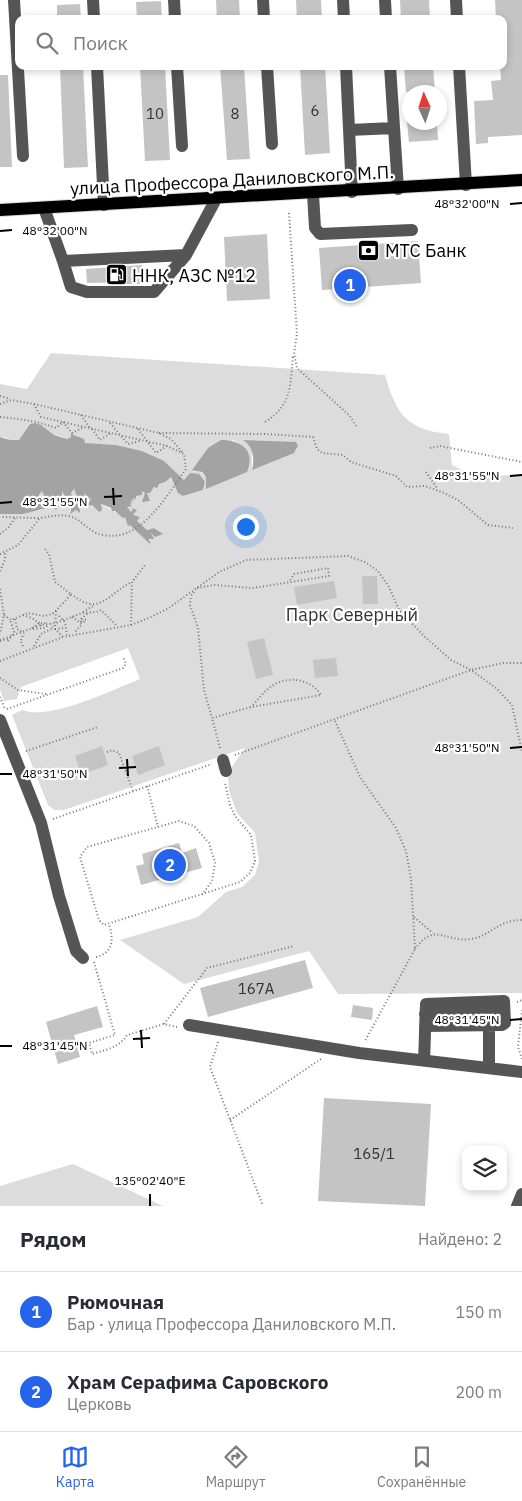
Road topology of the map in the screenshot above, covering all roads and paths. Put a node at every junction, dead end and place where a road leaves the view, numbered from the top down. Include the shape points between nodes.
1 (14, 0) edge
2 (93, 0) edge
3 (174, 0) edge
4 (263, 0) edge
5 (343, 0) edge
6 (385, 0) edge
7 (456, 0) edge
8 (94, 15) edge
9 (175, 15) edge
10 (264, 15) edge
11 (344, 15) edge
12 (386, 15) edge
13 (457, 15) edge
14 (15, 17) edge
15 (18, 70) edge
16 (97, 70) edge
17 (177, 70) edge
18 (267, 70) edge
19 (346, 70) edge
20 (390, 70) edge
21 (459, 70) edge
22 (394, 128) junction
23 (349, 130) junction
24 (272, 144) dead end
25 (182, 146) dead end
26 (23, 156) dead end
27 (522, 180) edge
28 (466, 184) junction
29 (398, 189) junction
30 (352, 192) junction
31 (313, 194) junction
32 (216, 199) junction
33 (104, 205) junction
34 (44, 208) junction
35 (0, 210) edge
36 (289, 213) dead end
37 (412, 230) dead end
38 (186, 255) junction
39 (63, 261) junction
40 (294, 354) junction
41 (0, 396) edge
42 (12, 400) junction
43 (0, 404) edge
44 (34, 404) junction
45 (81, 415) junction
46 (0, 417) edge
47 (63, 422) junction
48 (108, 422) junction
49 (265, 422) dead end
50 (356, 426) dead end
51 (84, 427) junction
52 (137, 428) junction
53 (91, 429) junction
54 (111, 433) junction
55 (159, 433) junction
56 (118, 435) junction
57 (142, 440) junction
58 (147, 441) junction
59 (167, 446) junction
60 (430, 448) dead end
61 (184, 454) junction
62 (522, 462) edge
63 (426, 472) dead end
64 (437, 488) dead end
65 (0, 517) edge
66 (16, 517) junction
67 (40, 518) junction
68 (513, 528) dead end
69 (0, 534) edge
70 (45, 549) dead end
71 (5, 552) junction
72 (0, 554) edge
73 (145, 565) dead end
74 (0, 571) edge
75 (132, 582) junction
76 (289, 582) junction
77 (0, 589) edge
78 (196, 589) junction
79 (71, 594) junction
80 (93, 606) junction
81 (56, 611) junction
82 (82, 612) junction
83 (89, 612) junction
84 (52, 614) junction
85 (4, 615) junction
86 (20, 615) junction
87 (58, 616) junction
88 (69, 618) junction
89 (10, 619) junction
90 (15, 619) junction
91 (64, 620) junction
92 (81, 622) junction
93 (56, 623) junction
94 (51, 624) junction
95 (14, 625) junction
96 (40, 625) junction
97 (131, 625) junction
98 (65, 627) junction
99 (118, 627) junction
100 (13, 630) junction
101 (17, 630) junction
102 (51, 630) junction
103 (56, 630) junction
104 (25, 632) junction
105 (0, 634) edge
106 (67, 635) junction
107 (73, 635) junction
108 (13, 636) junction
109 (18, 636) dead end
110 (63, 637) junction
111 (0, 641) edge
112 (23, 646) dead end
113 (34, 647) junction
114 (123, 656) dead end
115 (0, 661) edge
116 (522, 663) edge
117 (471, 670) junction
118 (0, 678) edge
119 (46, 694) junction
120 (251, 707) junction
121 (0, 712) edge
122 (212, 718) junction
123 (0, 720) edge
124 (336, 721) junction
125 (98, 727) dead end
126 (107, 752) dead end
127 (522, 752) edge
128 (14, 755) junction
129 (225, 765) junction
130 (146, 786) junction
131 (133, 791) junction
132 (41, 823) junction
133 (158, 827) junction
134 (202, 895) junction
135 (414, 917) junction
136 (522, 920) edge
137 (109, 924) junction
138 (433, 934) junction
139 (294, 946) dead end
140 (415, 949) junction
141 (102, 956) dead end
142 (88, 958) joint
143 (522, 1010) edge
144 (425, 1020) junction
145 (189, 1025) dead end
146 (489, 1025) junction
147 (220, 1037) dead end
148 (359, 1053) junction
149 (325, 1056) dead end
150 (424, 1060) junction
151 (522, 1060) edge
152 (489, 1067) junction
153 (522, 1072) edge
154 (230, 1120) junction
155 (522, 1194) edge
156 (263, 1206) edge
157 (517, 1206) edge

1 - 14 street
2 - 8 street
3 - 9 street
4 - 10 street
5 - 11 street
6 - 12 street
7 - 13 street
15 - 26 street
16 - 33 street
17 - 25 street
18 - 24 street
19 - 23 street
20 - 22 street
21 - 28 street
22 - 23 street
22 - 29 street
23 - 30 street
27 - 28 main road, улица Профессора Даниловского М.П.
28 - 29 main road, улица Профессора Даниловского М.П.
29 - 30 main road, улица Профессора Даниловского М.П.
30 - 31 main road, улица Профессора Даниловского М.П.
31 - 32 main road, улица Профессора Даниловского М.П.
31 - 37 street via 315,228 320,234
32 - 33 main road, улица Профессора Даниловского М.П.
32 - 38 street
33 - 34 main road, улица Профессора Даниловского М.П.
34 - 35 main road, улица Профессора Даниловского М.П.
34 - 39 street
36 - 40 path via 297,334
38 - 39 street
38 - 39 street via 154,292 87,292 71,287
40 - 49 path via 290,391 279,413
40 - 50 path via 297,368 350,416
41 - 42 path
42 - 43 path
42 - 44 path
44 - 45 path
44 - 47 path via 41,417
45 - 48 path
45 - 53 path
46 - 47 path via 36,421 56,428
47 - 51 path
47 - 51 path via 72,433
48 - 52 path
48 - 56 path
51 - 53 path
52 - 55 path
52 - 58 path
53 - 54 path
53 - 54 path via 100,440
54 - 56 path
55 - 61 path via 171,439
55 - 68 path via 313,437 316,448 322,453 343,455 351,462 396,476 407,487 425,486 444,493 458,500 488,526
56 - 57 path
56 - 57 path via 128,444
57 - 58 path
58 - 59 path
58 - 59 path via 156,453
59 - 61 path
60 - 62 path via 440,446
61 - 67 path via 186,469 150,516 133,530 120,535 101,535 73,517
63 - 64 path
65 - 66 path
66 - 67 path
66 - 69 path
67 - 71 path via 18,545
70 - 79 path via 56,582
71 - 72 path
71 - 74 path
73 - 75 path
75 - 80 path
75 - 97 path
76 - 76 path via 294,574 328,568 329,576
76 - 78 path via 253,588 214,585
77 - 85 path
78 - 97 path via 169,608
78 - 117 path via 232,565 249,559 348,556 378,571 399,610 451,660
78 - 122 path via 190,605 198,628 204,690
79 - 80 path
79 - 81 path
80 - 82 path
81 - 84 path
81 - 87 path
82 - 83 path
82 - 88 path
83 - 92 path
83 - 99 path via 101,610
84 - 86 path
84 - 87 path
85 - 89 path
85 - 105 path
86 - 90 path
86 - 96 path via 32,618
87 - 88 path
87 - 91 path
87 - 93 path
88 - 91 path
88 - 92 path
89 - 90 path
89 - 95 path
90 - 95 path
91 - 93 path
91 - 98 path
92 - 107 path
93 - 94 path
93 - 103 path
94 - 96 path
94 - 102 path
95 - 100 path
95 - 101 path
96 - 104 path
97 - 99 path
98 - 103 path
98 - 106 path
99 - 107 path
100 - 101 path
100 - 108 path
101 - 104 path
102 - 103 path
102 - 113 path via 41,634
103 - 110 path
104 - 108 path
104 - 109 path
104 - 112 path via 21,641
106 - 107 path
106 - 110 path
108 - 111 path
108 - 111 path
110 - 113 path
113 - 115 path
114 - 119 path via 126,664 123,668
116 - 117 path via 503,663
117 - 124 path
117 - 127 path via 496,688 512,705
118 - 119 path via 18,690
119 - 121 path
120 - 120 path via 294,700 321,695 306,681 280,682 269,688
120 - 122 path
122 - 129 path
123 - 128 street
124 - 129 path
124 - 135 path via 360,777 396,828 406,850 412,879
125 - 128 path
126 - 131 path via 119,753
128 - 132 street
129 - 130 path
129 - 134 path via 230,805 251,835 255,861 250,873 240,882
130 - 131 path
130 - 133 path
131 - 132 path
132 - 142 street via 76,951
133 - 134 path via 179,821 194,826 208,843 214,863 212,881
133 - 137 path via 87,848 80,857 98,920 104,925
134 - 137 path
135 - 138 path
135 - 140 path
136 - 138 path via 504,922 470,939
137 - 141 path via 112,943
138 - 140 path via 422,939
139 - 142 path via 206,968 164,1024 126,1035 116,1046 92,1054 89,1043 115,1035
140 - 148 path
143 - 151 path via 518,1047
144 - 146 street
144 - 146 street via 426,1004 502,1000 504,1024
144 - 150 street
145 - 148 street
146 - 152 street
147 - 154 path via 210,1067
148 - 150 street
149 - 154 path
150 - 152 street
152 - 153 street
154 - 156 path
155 - 157 street

